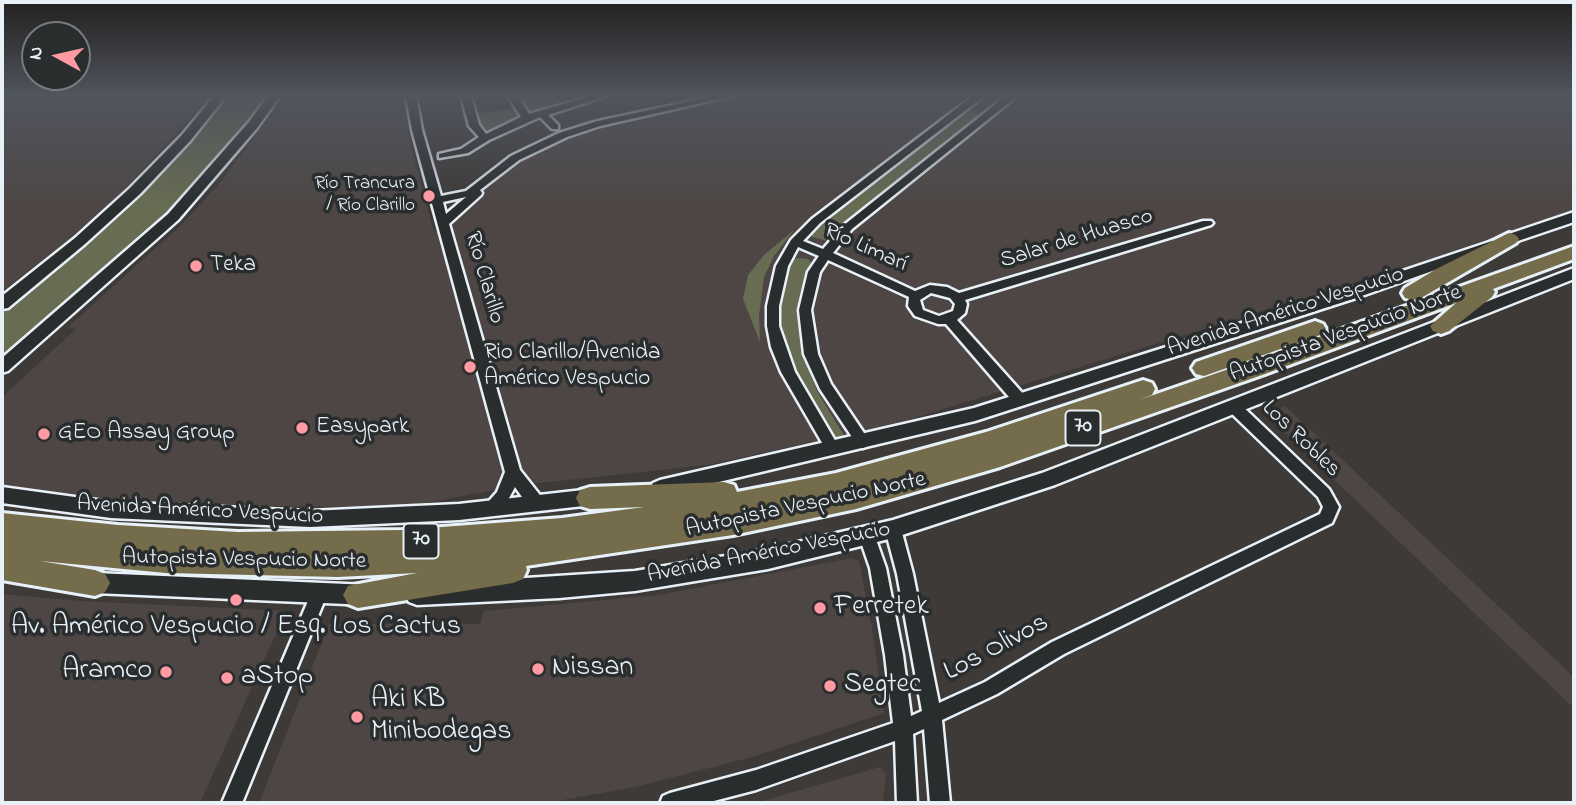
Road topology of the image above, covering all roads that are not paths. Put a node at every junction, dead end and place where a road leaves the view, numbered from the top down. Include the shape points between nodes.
1 (190, 134) edge
2 (244, 134) edge
3 (418, 134) edge
4 (481, 134) edge
5 (494, 134) edge
6 (553, 134) edge
7 (929, 134) edge
8 (966, 134) edge
9 (485, 138) junction
10 (443, 156) dead end
11 (481, 186) junction
12 (471, 199) junction
13 (438, 203) junction
14 (1574, 217) edge
15 (444, 222) junction
16 (1207, 223) dead end
17 (1574, 236) edge
18 (1508, 239) junction
19 (795, 242) junction
20 (1574, 252) edge
21 (826, 253) junction
22 (1574, 273) edge
23 (1501, 278) junction
24 (1413, 293) junction
25 (916, 296) junction
26 (958, 298) junction
27 (2, 304) edge
28 (949, 319) junction
29 (1441, 326) junction
30 (2, 367) edge
31 (1020, 400) junction
32 (1234, 407) junction
33 (863, 442) junction
34 (833, 449) junction
35 (513, 472) junction
36 (836, 484) junction
37 (2, 495) edge
38 (590, 498) junction
39 (539, 504) junction
40 (1331, 507) joint
41 (489, 509) junction
42 (2, 524) edge
43 (893, 529) junction
44 (867, 536) junction
45 (656, 537) junction
46 (2, 546) edge
47 (2, 568) edge
48 (2, 579) edge
49 (95, 583) junction
50 (319, 594) junction
51 (358, 595) junction
52 (932, 715) junction
53 (903, 729) junction
54 (232, 803) edge
55 (670, 803) edge
56 (907, 803) edge
57 (940, 803) edge

1 - 27 street via 80,242
2 - 30 street via 164,226
3 - 13 street, Río Clarillo
4 - 9 street
5 - 9 street
6 - 11 street
7 - 19 street
8 - 21 street via 848,227
9 - 10 street via 464,151
11 - 12 street
11 - 13 street
12 - 13 street
12 - 15 street
13 - 15 street, Río Clarillo
14 - 18 main road, Avenida Américo Vespucio
15 - 35 street, Río Clarillo
16 - 26 street, Salar de Huasco
17 - 24 highway, Autopista Vespucio Norte / 70
18 - 24 highway
18 - 31 street, Avenida Américo Vespucio
19 - 21 street, Río Limarí
19 - 34 street via 778,276 773,326 788,372
20 - 23 highway, Autopista Vespucio Norte / 70
21 - 25 street, Río Limarí
21 - 33 street via 814,272 806,301 808,343 825,386
22 - 29 main road, Avenida Américo Vespucio
23 - 29 highway
23 - 45 highway, Autopista Vespucio Norte / 70 via 1257,368 945,474 824,506
24 - 36 highway, Autopista Vespucio Norte / 70 via 989,441
25 - 26 street via 936,289
25 - 28 street via 914,306 919,313
26 - 28 street via 961,310
28 - 31 street
29 - 32 main road, Avenida Américo Vespucio
31 - 33 street, Avenida Américo Vespucio
32 - 40 street, Los Robles via 1324,493
32 - 43 main road, Avenida Américo Vespucio via 1011,493
33 - 34 street, Avenida Américo Vespucio
34 - 38 street, Avenida Américo Vespucio via 678,485
35 - 39 street, Río Clarillo
35 - 41 street via 503,496
36 - 38 highway
36 - 42 highway, Autopista Vespucio Norte / 70 via 625,522 402,542 204,543
37 - 41 street, Avenida Américo Vespucio via 111,510 269,519
38 - 39 street, Avenida Américo Vespucio
39 - 41 street, Avenida Américo Vespucio
40 - 52 street, Los Olivos via 1326,518 1058,648 991,688
43 - 44 main road, Avenida Américo Vespucio
43 - 52 street
44 - 51 main road, Avenida Américo Vespucio via 768,559 635,580 468,594
44 - 53 street via 889,624
45 - 46 highway, Autopista Vespucio Norte / 70 via 490,557 313,565 143,560
45 - 51 highway via 595,556
47 - 49 highway
48 - 49 street, Avenida Américo Vespucio
49 - 50 main road, Avenida Américo Vespucio
50 - 51 main road, Avenida Américo Vespucio
50 - 54 street
52 - 53 street, Los Olivos
52 - 57 street
53 - 55 street, Los Olivos via 756,780
53 - 56 street

